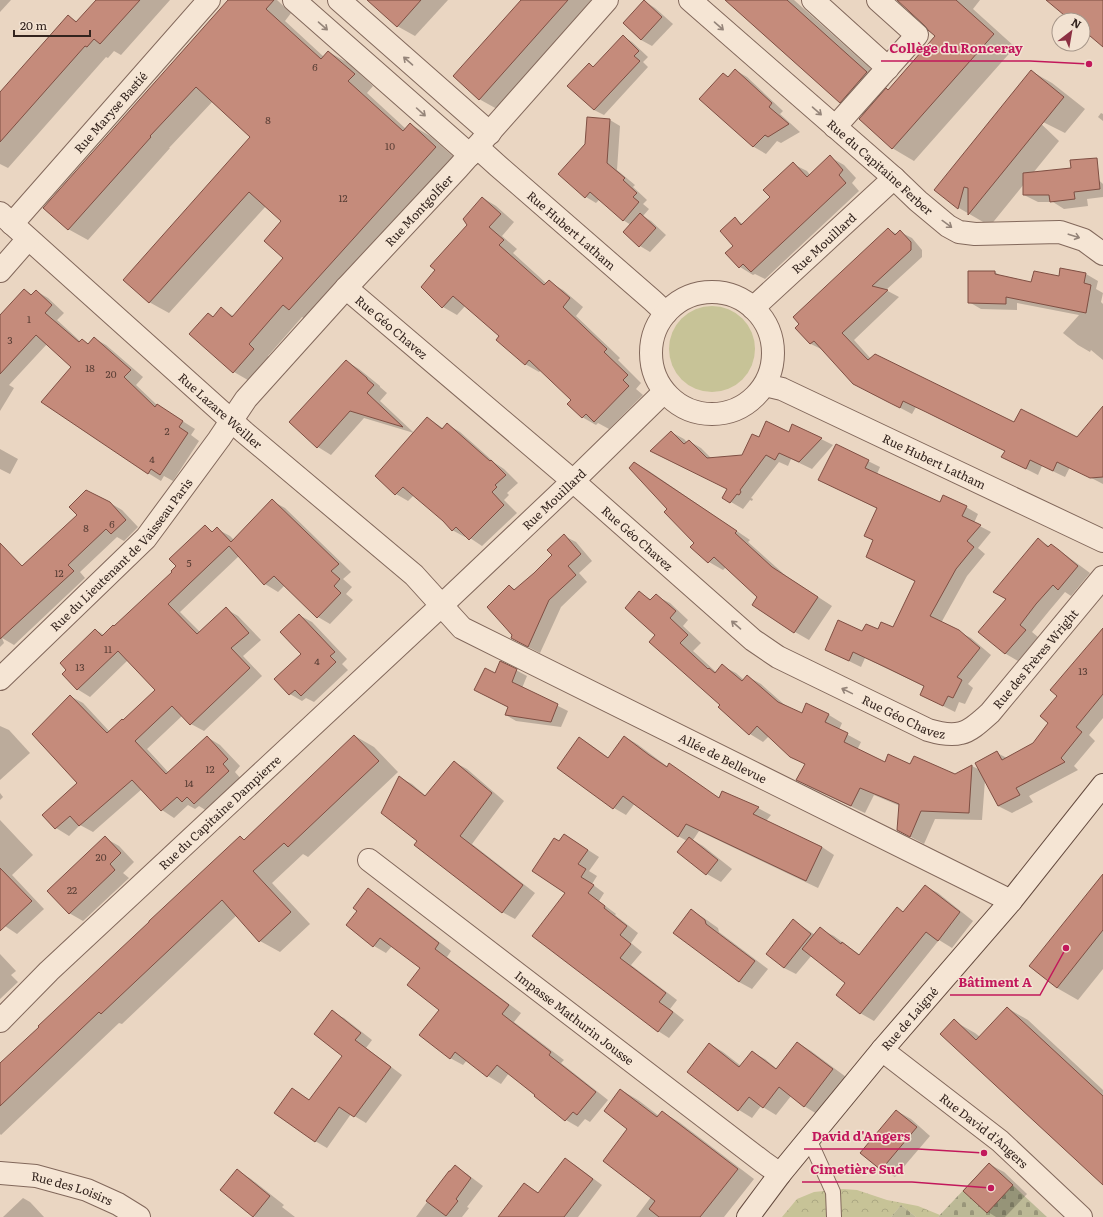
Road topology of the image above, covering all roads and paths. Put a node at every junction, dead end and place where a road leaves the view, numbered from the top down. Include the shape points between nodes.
1 (209, 0) edge
2 (294, 0) edge
3 (339, 0) edge
4 (607, 0) edge
5 (813, 0) edge
6 (878, 0) edge
7 (701, 3) edge
8 (888, 68) junction
9 (835, 127) junction
10 (479, 145) junction
11 (894, 178) junction
12 (6, 219) edge
13 (28, 239) junction
14 (1103, 254) edge
15 (0, 271) edge
16 (346, 288) junction
17 (753, 308) junction
18 (666, 314) junction
19 (765, 385) junction
20 (664, 392) junction
21 (232, 421) junction
22 (573, 481) junction
23 (1103, 541) edge
24 (1103, 577) edge
25 (442, 605) junction
26 (0, 679) edge
27 (961, 734) joint
28 (1103, 785) edge
29 (368, 860) dead end
30 (1011, 901) junction
31 (0, 1021) edge
32 (882, 1050) junction
33 (809, 1139) junction
34 (0, 1173) edge
35 (780, 1174) junction
36 (139, 1217) edge
37 (748, 1217) edge
38 (834, 1217) edge
39 (1081, 1217) edge

1 - 12 street, Rue Maryse Bastié
2 -> 10 street, Rue Hubert Latham
10 -> 3 street, Rue Hubert Latham
4 - 10 street, Rue Montgolfier
5 - 8 street
6 - 8 street via 917,35
7 -> 9 street, Rue du Capitaine Ferber
8 - 9 street
9 - 11 street, Rue du Capitaine Ferber
10 - 16 street, Rue Montgolfier
10 - 18 street, Rue Hubert Latham via 504,171
11 -> 14 street, Rue du Capitaine Ferber via 948,226 959,232 1060,232 1084,240
11 - 17 street, Rue Mouillard
12 - 13 street, Rue Lazare Weiller
13 - 15 street
13 - 21 street, Rue Lazare Weiller
16 - 21 street, Rue Montgolfier via 246,400
16 - 22 street, Rue Géo Chavez
17 - 18 street via 740,299 708,292 678,303
17 - 19 street via 766,325 773,345 772,366
18 - 20 street via 658,325 651,352 652,366
19 - 20 street via 752,400 735,410 716,414 697,413 679,405
19 - 23 street, Rue Hubert Latham via 782,389
20 - 22 street, Rue Mouillard
21 - 25 street, Rue Lazare Weiller via 414,575
21 - 26 street, Rue du Lieutenant de Vaisseau Paris via 146,538
22 - 25 street, Rue Mouillard
27 -> 22 street, Rue Géo Chavez via 942,734 928,730 778,657 753,640
24 - 27 street, Rue des Frères Wright via 990,713
25 - 30 street, Allée de Bellevue via 462,628
25 - 31 street, Rue du Capitaine Dampierre via 49,971
28 - 30 street, Rue de Laigné
29 - 35 street, Impasse Mathurin Jousse
30 - 32 street, Rue de Laigné
32 - 33 street, Rue de Laigné
32 - 39 street, Rue David d'Angers via 1000,1141
33 - 35 street, Rue de Laigné
33 - 38 lane via 833,1192
34 - 36 street, Rue des Loisirs via 36,1176 87,1190
35 - 37 street, Rue de Laigné

